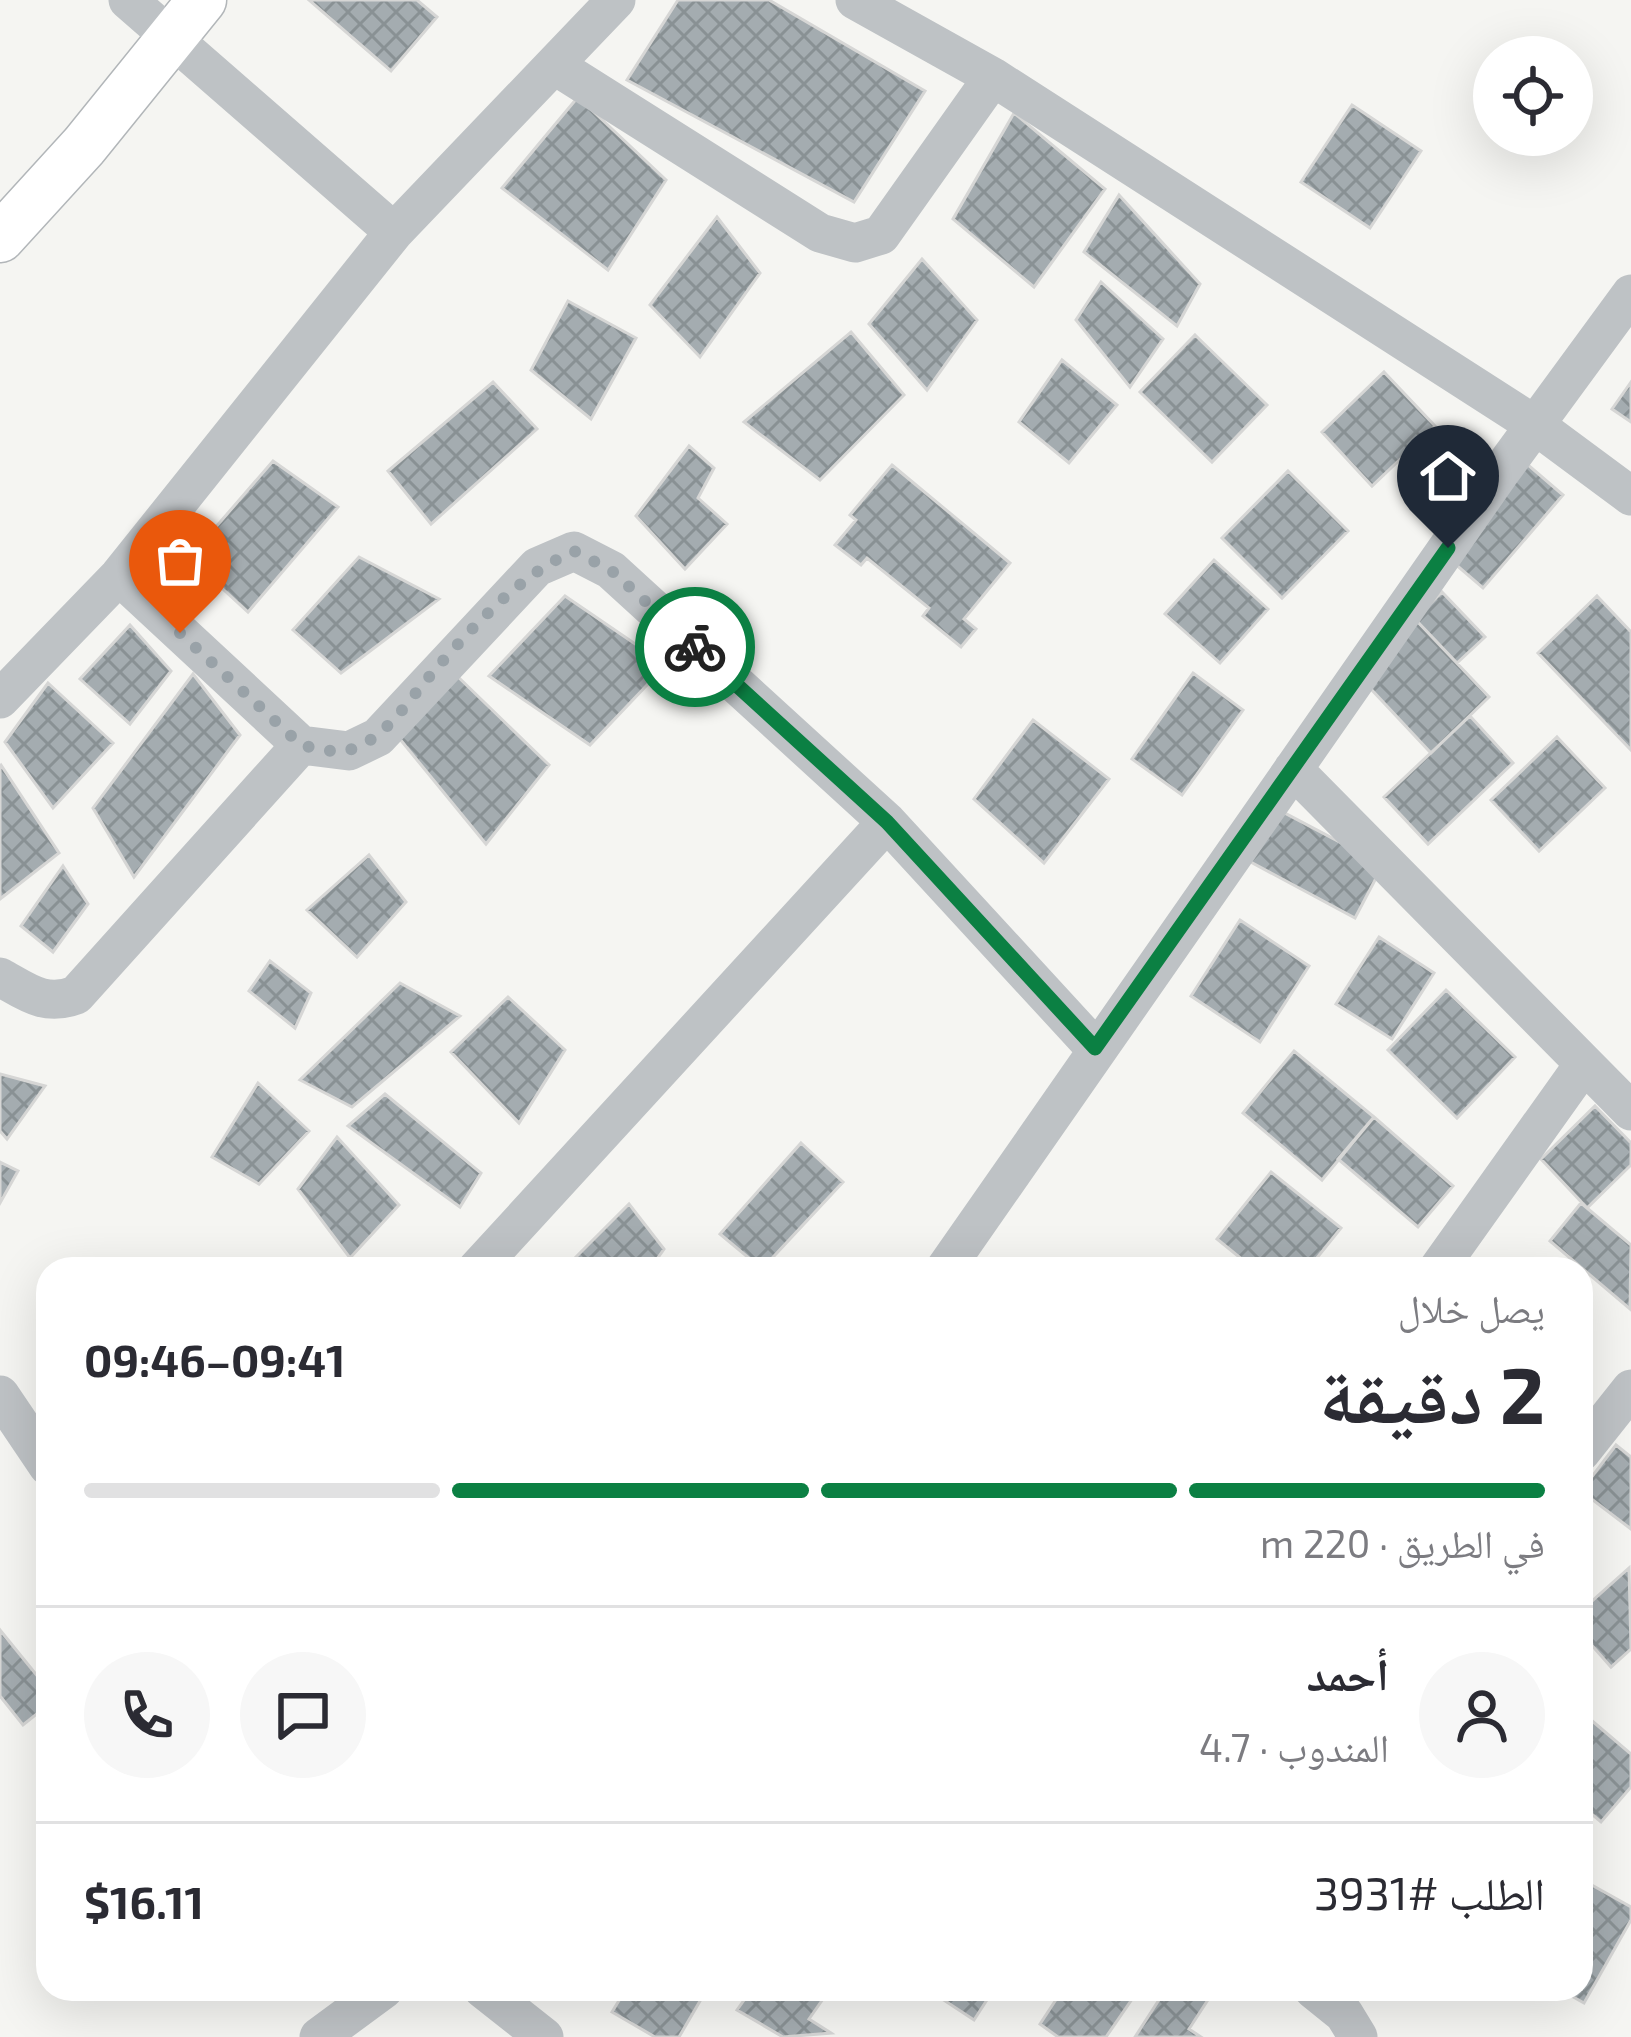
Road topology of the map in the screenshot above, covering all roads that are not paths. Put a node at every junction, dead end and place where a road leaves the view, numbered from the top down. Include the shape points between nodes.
1 (128, 0) edge
2 (202, 0) edge
3 (616, 0) edge
4 (855, 0) edge
5 (173, 40) junction
6 (554, 65) junction
7 (993, 77) junction
8 (394, 232) junction
9 (0, 238) edge
10 (1631, 294) edge
11 (1535, 425) junction
12 (1631, 496) edge
13 (119, 576) junction
14 (0, 699) edge
15 (301, 745) junction
16 (1293, 769) junction
17 (887, 822) junction
18 (0, 977) edge
19 (1095, 1048) junction
20 (1583, 1064) junction
21 (1631, 1112) edge
22 (488, 1257) edge
23 (953, 1257) edge
24 (1446, 1257) edge
25 (1631, 1390) edge
26 (0, 1395) edge
27 (1593, 1437) edge
28 (36, 1448) edge
29 (368, 2001) edge
30 (498, 2001) edge
31 (1327, 2001) edge
32 (319, 2037) edge
33 (544, 2037) edge
34 (1358, 2037) edge

1 - 5 street
2 - 5 main road
3 - 6 street
4 - 7 street
5 - 8 street
5 - 9 main road
6 - 7 street via 820,233 855,243 881,235
6 - 8 street
7 - 11 street
8 - 13 street
10 - 11 street
11 - 12 street
11 - 16 street
13 - 14 street
13 - 15 street
15 - 17 street via 350,751 378,736 537,567 574,551 611,570
15 - 18 street via 76,994 57,1003
16 - 19 street
16 - 20 street
17 - 19 street
17 - 22 street
19 - 23 street
20 - 21 street
20 - 24 street
25 - 27 street
26 - 28 street
29 - 32 street
30 - 33 street
31 - 34 street

